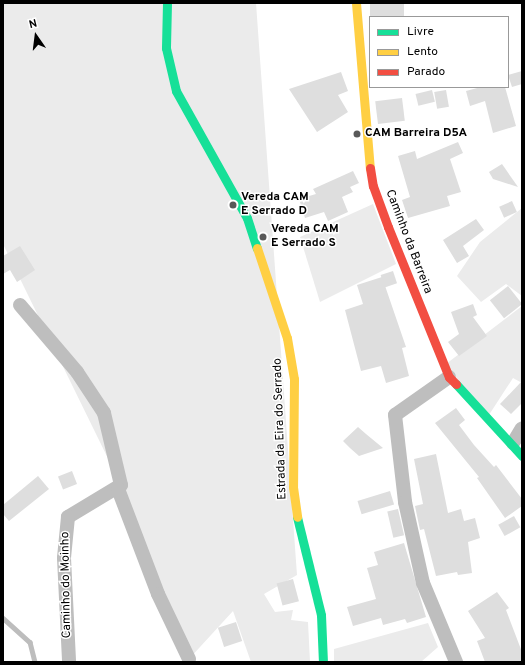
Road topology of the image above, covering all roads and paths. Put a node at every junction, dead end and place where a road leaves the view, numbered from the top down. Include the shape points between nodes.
1 (167, 3) edge
2 (356, 3) edge
3 (20, 305) dead end
4 (449, 377) junction
5 (522, 428) edge
6 (513, 443) junction
7 (522, 456) edge
8 (118, 489) junction
9 (190, 659) dead end
10 (69, 662) edge
11 (323, 662) edge
12 (456, 662) edge

1 - 11 main road, Estrada da Eira do Serrado via 166,48 176,91 247,218 287,338 294,374 293,487 296,512 321,615
2 - 4 main road, Caminho da Barreira via 367,154 373,186 401,264
3 - 8 street via 77,372 104,413 121,485
4 - 6 main road, Caminho da Barreira
4 - 12 street via 395,415 405,502 424,582
5 - 6 street
6 - 7 main road, Caminho da Barreira
8 - 9 street via 158,594
8 - 10 street, Caminho do Moinho via 68,517 64,558

